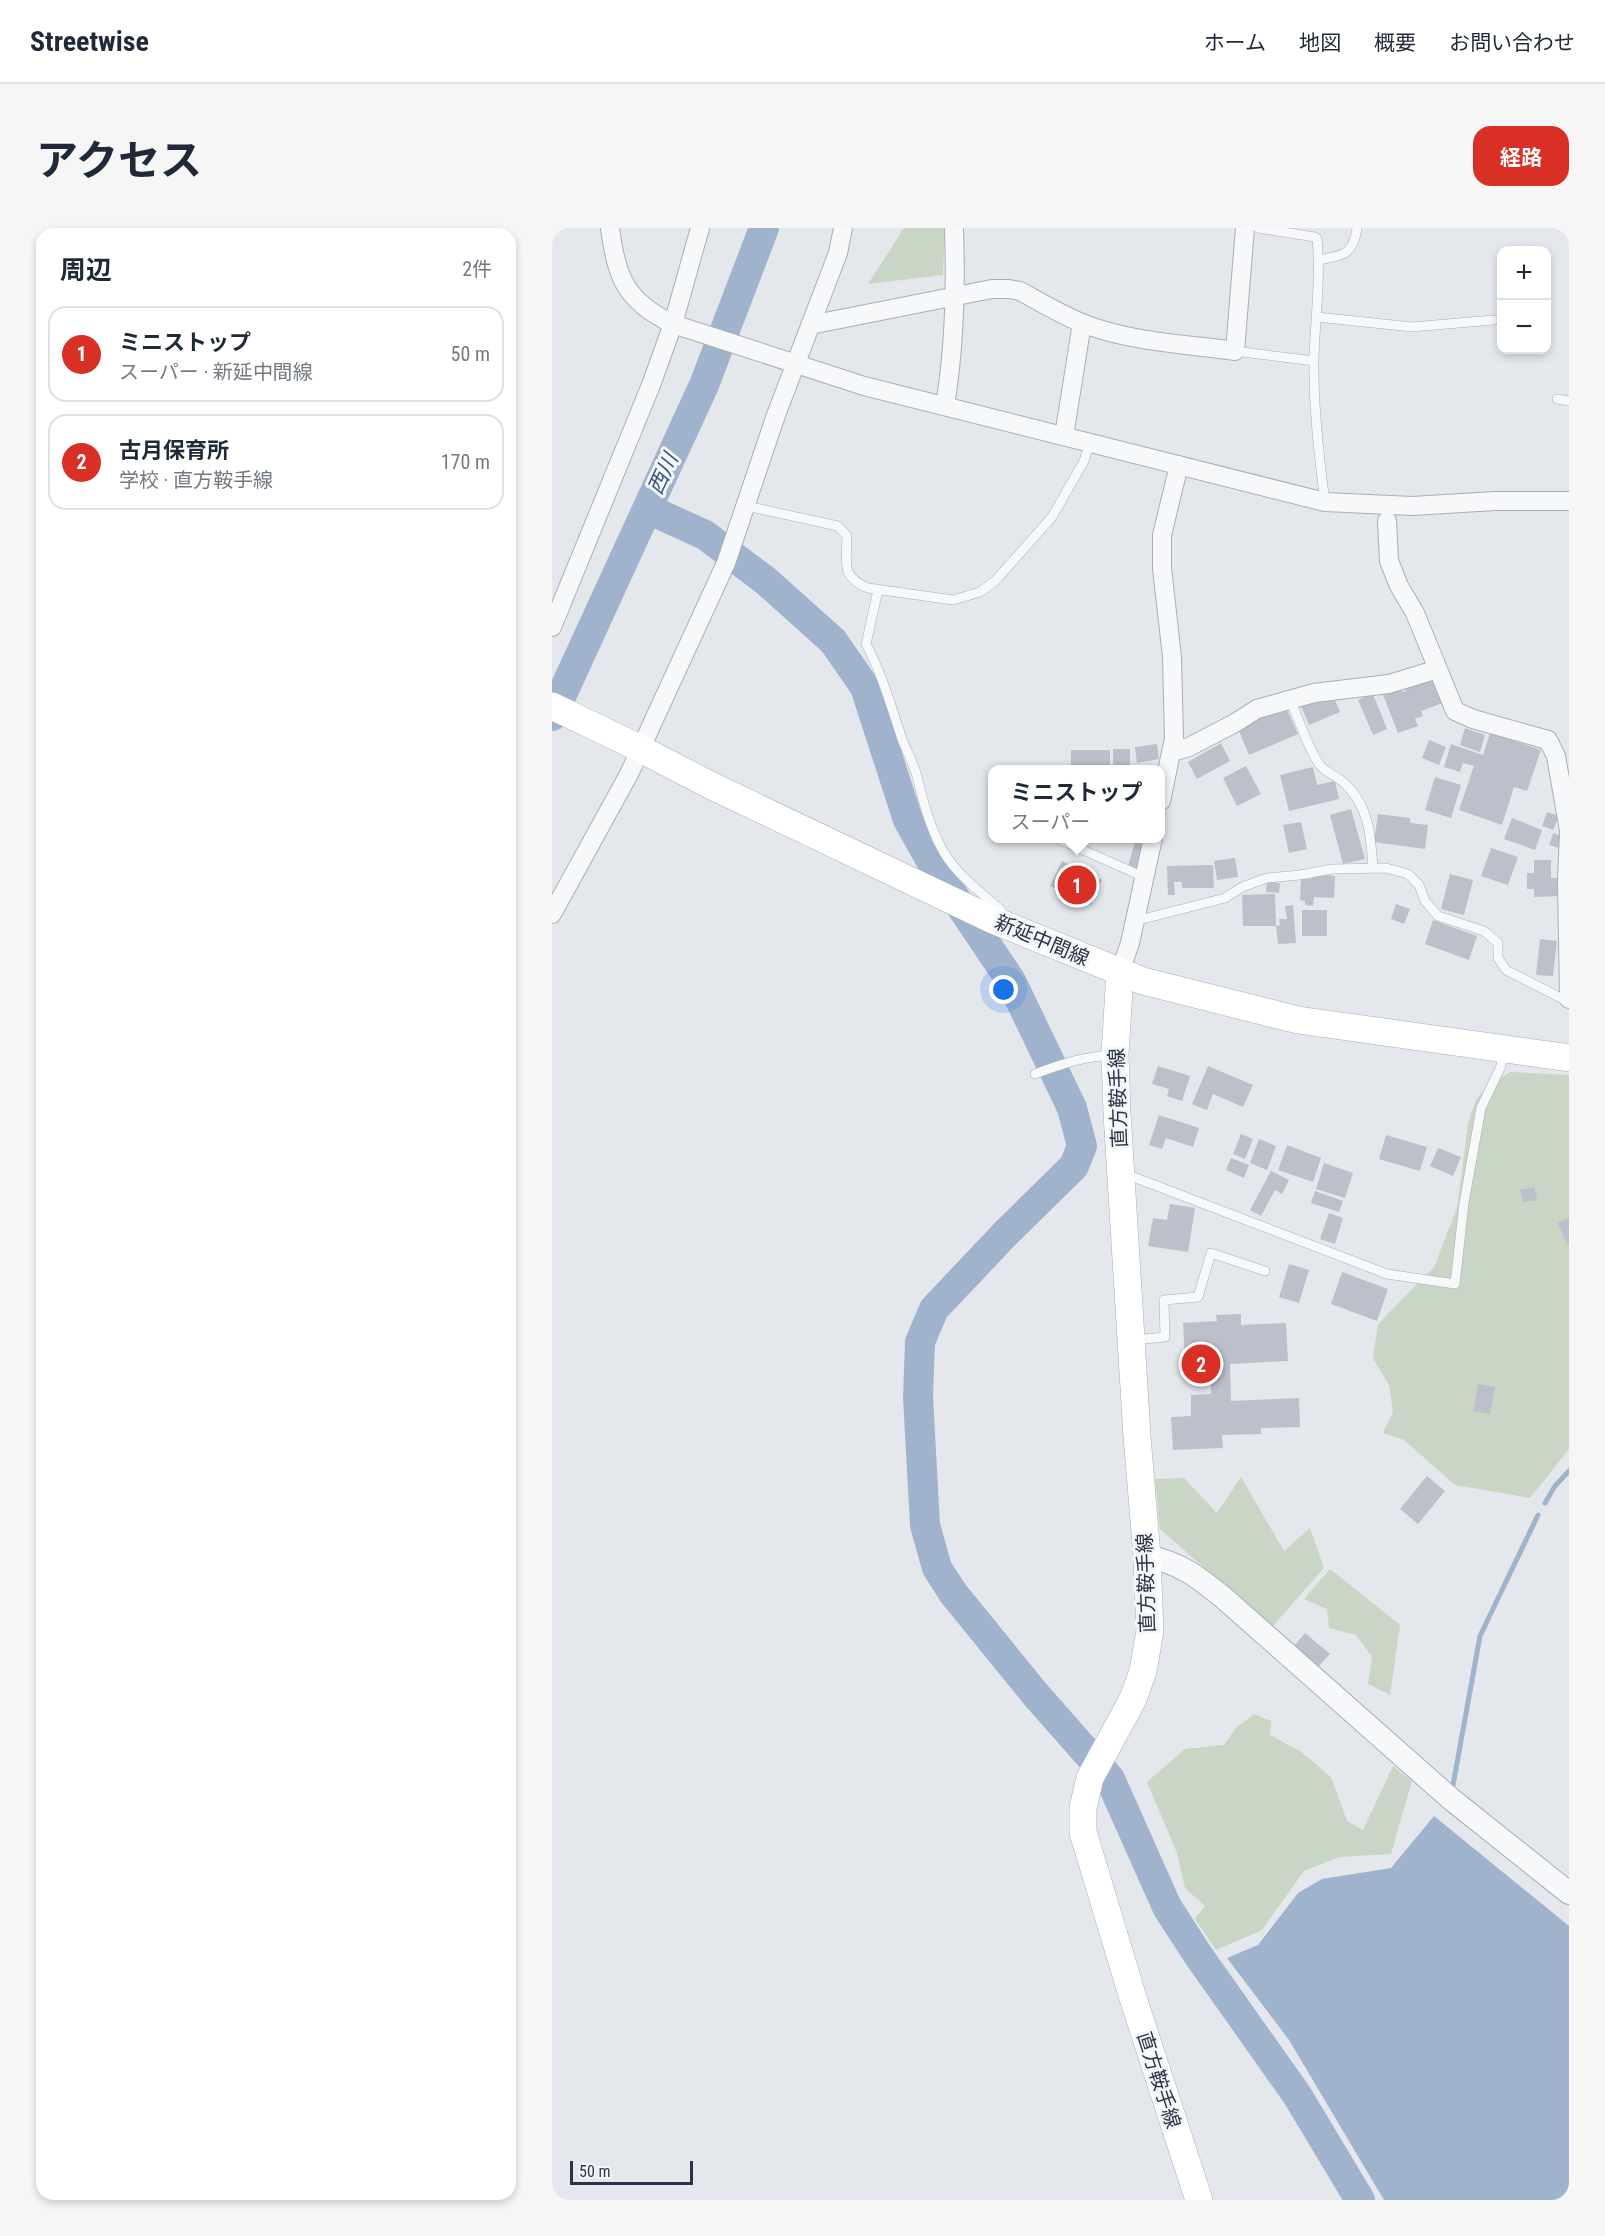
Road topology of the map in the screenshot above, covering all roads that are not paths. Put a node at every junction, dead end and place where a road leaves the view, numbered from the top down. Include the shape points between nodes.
1 (610, 228) edge
2 (700, 228) edge
3 (843, 228) edge
4 (954, 228) edge
5 (1245, 228) edge
6 (1258, 228) edge
7 (1357, 228) edge
8 (1319, 260) junction
9 (956, 297) junction
10 (1317, 317) junction
11 (1492, 320) dead end
12 (1082, 323) junction
13 (673, 324) junction
14 (810, 325) junction
15 (1235, 351) junction
16 (1314, 361) junction
17 (790, 363) junction
18 (1557, 399) dead end
19 (1569, 401) edge
20 (945, 405) junction
21 (1064, 436) junction
22 (1090, 442) junction
23 (1179, 465) junction
24 (1569, 501) edge
25 (1325, 502) junction
26 (746, 506) junction
27 (1387, 521) dead end
28 (878, 590) junction
29 (552, 627) edge
30 (1438, 669) junction
31 (1290, 700) junction
32 (552, 706) edge
33 (637, 747) junction
34 (1172, 752) junction
35 (1165, 783) edge
36 (1569, 832) edge
37 (1067, 843) edge
38 (1152, 843) edge
39 (1373, 868) junction
40 (1144, 877) junction
41 (552, 914) edge
42 (997, 921) junction
43 (1135, 921) junction
44 (1120, 972) junction
45 (1569, 1000) edge
46 (1503, 1050) junction
47 (1115, 1054) junction
48 (1569, 1058) edge
49 (1035, 1074) dead end
50 (1121, 1172) junction
51 (1265, 1271) dead end
52 (1132, 1340) junction
53 (1147, 1556) junction
54 (1569, 1893) edge
55 (1199, 2200) edge

1 - 13 street via 623,284 641,304
2 - 13 street
3 - 14 street via 838,253
4 - 9 street
5 - 15 street
6 - 8 lane via 1315,237
7 - 8 lane via 1349,251
8 - 10 lane
9 - 12 street via 992,290 1020,291
9 - 14 street
9 - 20 street
10 - 11 lane via 1412,327
10 - 16 lane
12 - 15 street via 1150,339
12 - 21 street
13 - 17 street
13 - 29 street
14 - 17 street
15 - 16 lane
16 - 25 lane
17 - 20 street
17 - 26 street
18 - 19 lane
20 - 21 street
21 - 22 street
22 - 23 street
22 - 28 lane via 1084,461 1052,517 995,581 980,592 953,600
23 - 25 street
23 - 34 street via 1162,535 1172,657
24 - 25 street via 1412,506
26 - 28 lane via 838,526 847,536 847,573 855,583
26 - 33 street via 726,563
27 - 30 street via 1389,561
28 - 42 lane via 866,644 915,771 931,827 944,853 1001,910
30 - 31 street via 1389,684 1314,693
30 - 36 street via 1455,711 1548,740 1556,756
31 - 34 street via 1257,709 1189,747
31 - 39 lane via 1320,766 1353,790 1364,809
32 - 33 main road, 新延中間線
33 - 41 street
33 - 42 main road, 新延中間線
34 - 35 street
36 - 45 street
37 - 40 lane
38 - 40 street
39 - 43 lane via 1267,878 1225,898
39 - 45 lane via 1408,874 1438,916 1484,931 1498,943 1498,958 1506,970
40 - 43 street
42 - 44 main road, 新延中間線
43 - 44 street
44 - 46 main road, 新延中間線 via 1298,1020
44 - 47 main road, 直方鞍手線
46 - 48 main road, 新延中間線
46 - 50 lane via 1501,1066 1481,1108 1455,1284 1387,1274
47 - 49 lane via 1067,1062
47 - 50 main road, 直方鞍手線
50 - 52 main road, 直方鞍手線
51 - 52 lane via 1211,1253 1198,1297 1164,1300 1165,1337
52 - 53 main road, 直方鞍手線
53 - 54 street via 1190,1571 1451,1799
53 - 55 main road, 直方鞍手線 via 1150,1631 1143,1671 1131,1705 1090,1778 1083,1808 1083,1832 1132,1998

